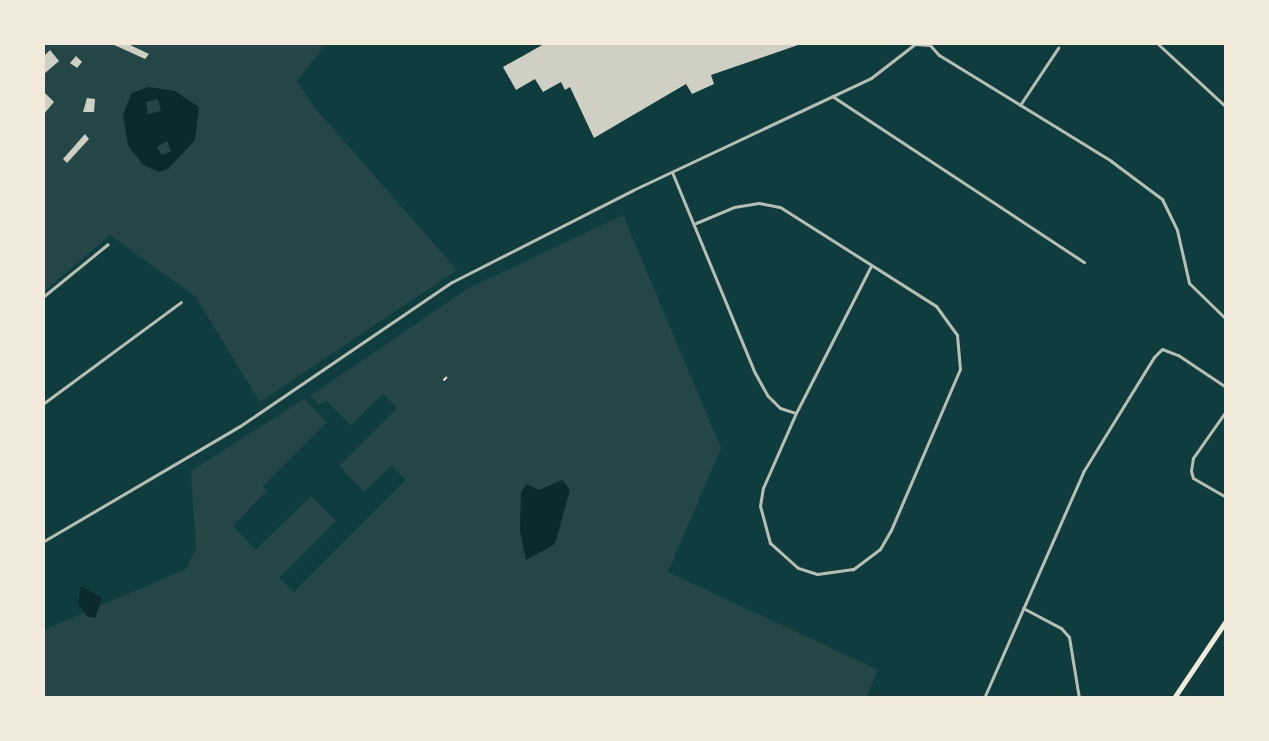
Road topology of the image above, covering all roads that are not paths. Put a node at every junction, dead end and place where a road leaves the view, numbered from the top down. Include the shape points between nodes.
1 (915, 44) edge
2 (930, 44) edge
3 (1158, 44) edge
4 (1058, 48) dead end
5 (832, 96) junction
6 (1020, 105) junction
7 (1226, 107) edge
8 (672, 172) junction
9 (696, 223) junction
10 (108, 244) dead end
11 (1084, 262) dead end
12 (871, 266) junction
13 (44, 296) edge
14 (181, 302) dead end
15 (1226, 319) edge
16 (1226, 387) edge
17 (44, 403) edge
18 (1226, 411) edge
19 (796, 413) junction
20 (1226, 497) edge
21 (44, 541) edge
22 (1023, 608) junction
23 (1226, 621) edge
24 (984, 698) edge
25 (1079, 698) edge
26 (1174, 698) edge

1 - 2 street
1 - 5 street via 872,78
2 - 6 street via 939,55
3 - 7 street
4 - 6 street
5 - 8 street
5 - 11 street
6 - 15 street via 1111,161 1162,199 1177,230 1189,283
8 - 9 street
8 - 21 street via 452,282 240,426
9 - 12 street via 734,207 759,203 780,207
9 - 19 street via 767,395 780,408
10 - 13 street
12 - 19 street
12 - 19 street via 936,306 957,335 961,360 950,396 891,530 879,549 853,569 817,574 798,568 770,543 764,528 760,506 763,488
14 - 17 street
16 - 22 street via 1178,355 1162,349 1154,357 1083,472
18 - 20 street via 1193,458 1191,471 1193,478
22 - 24 street
22 - 25 street via 1061,628 1069,637
23 - 26 main road

